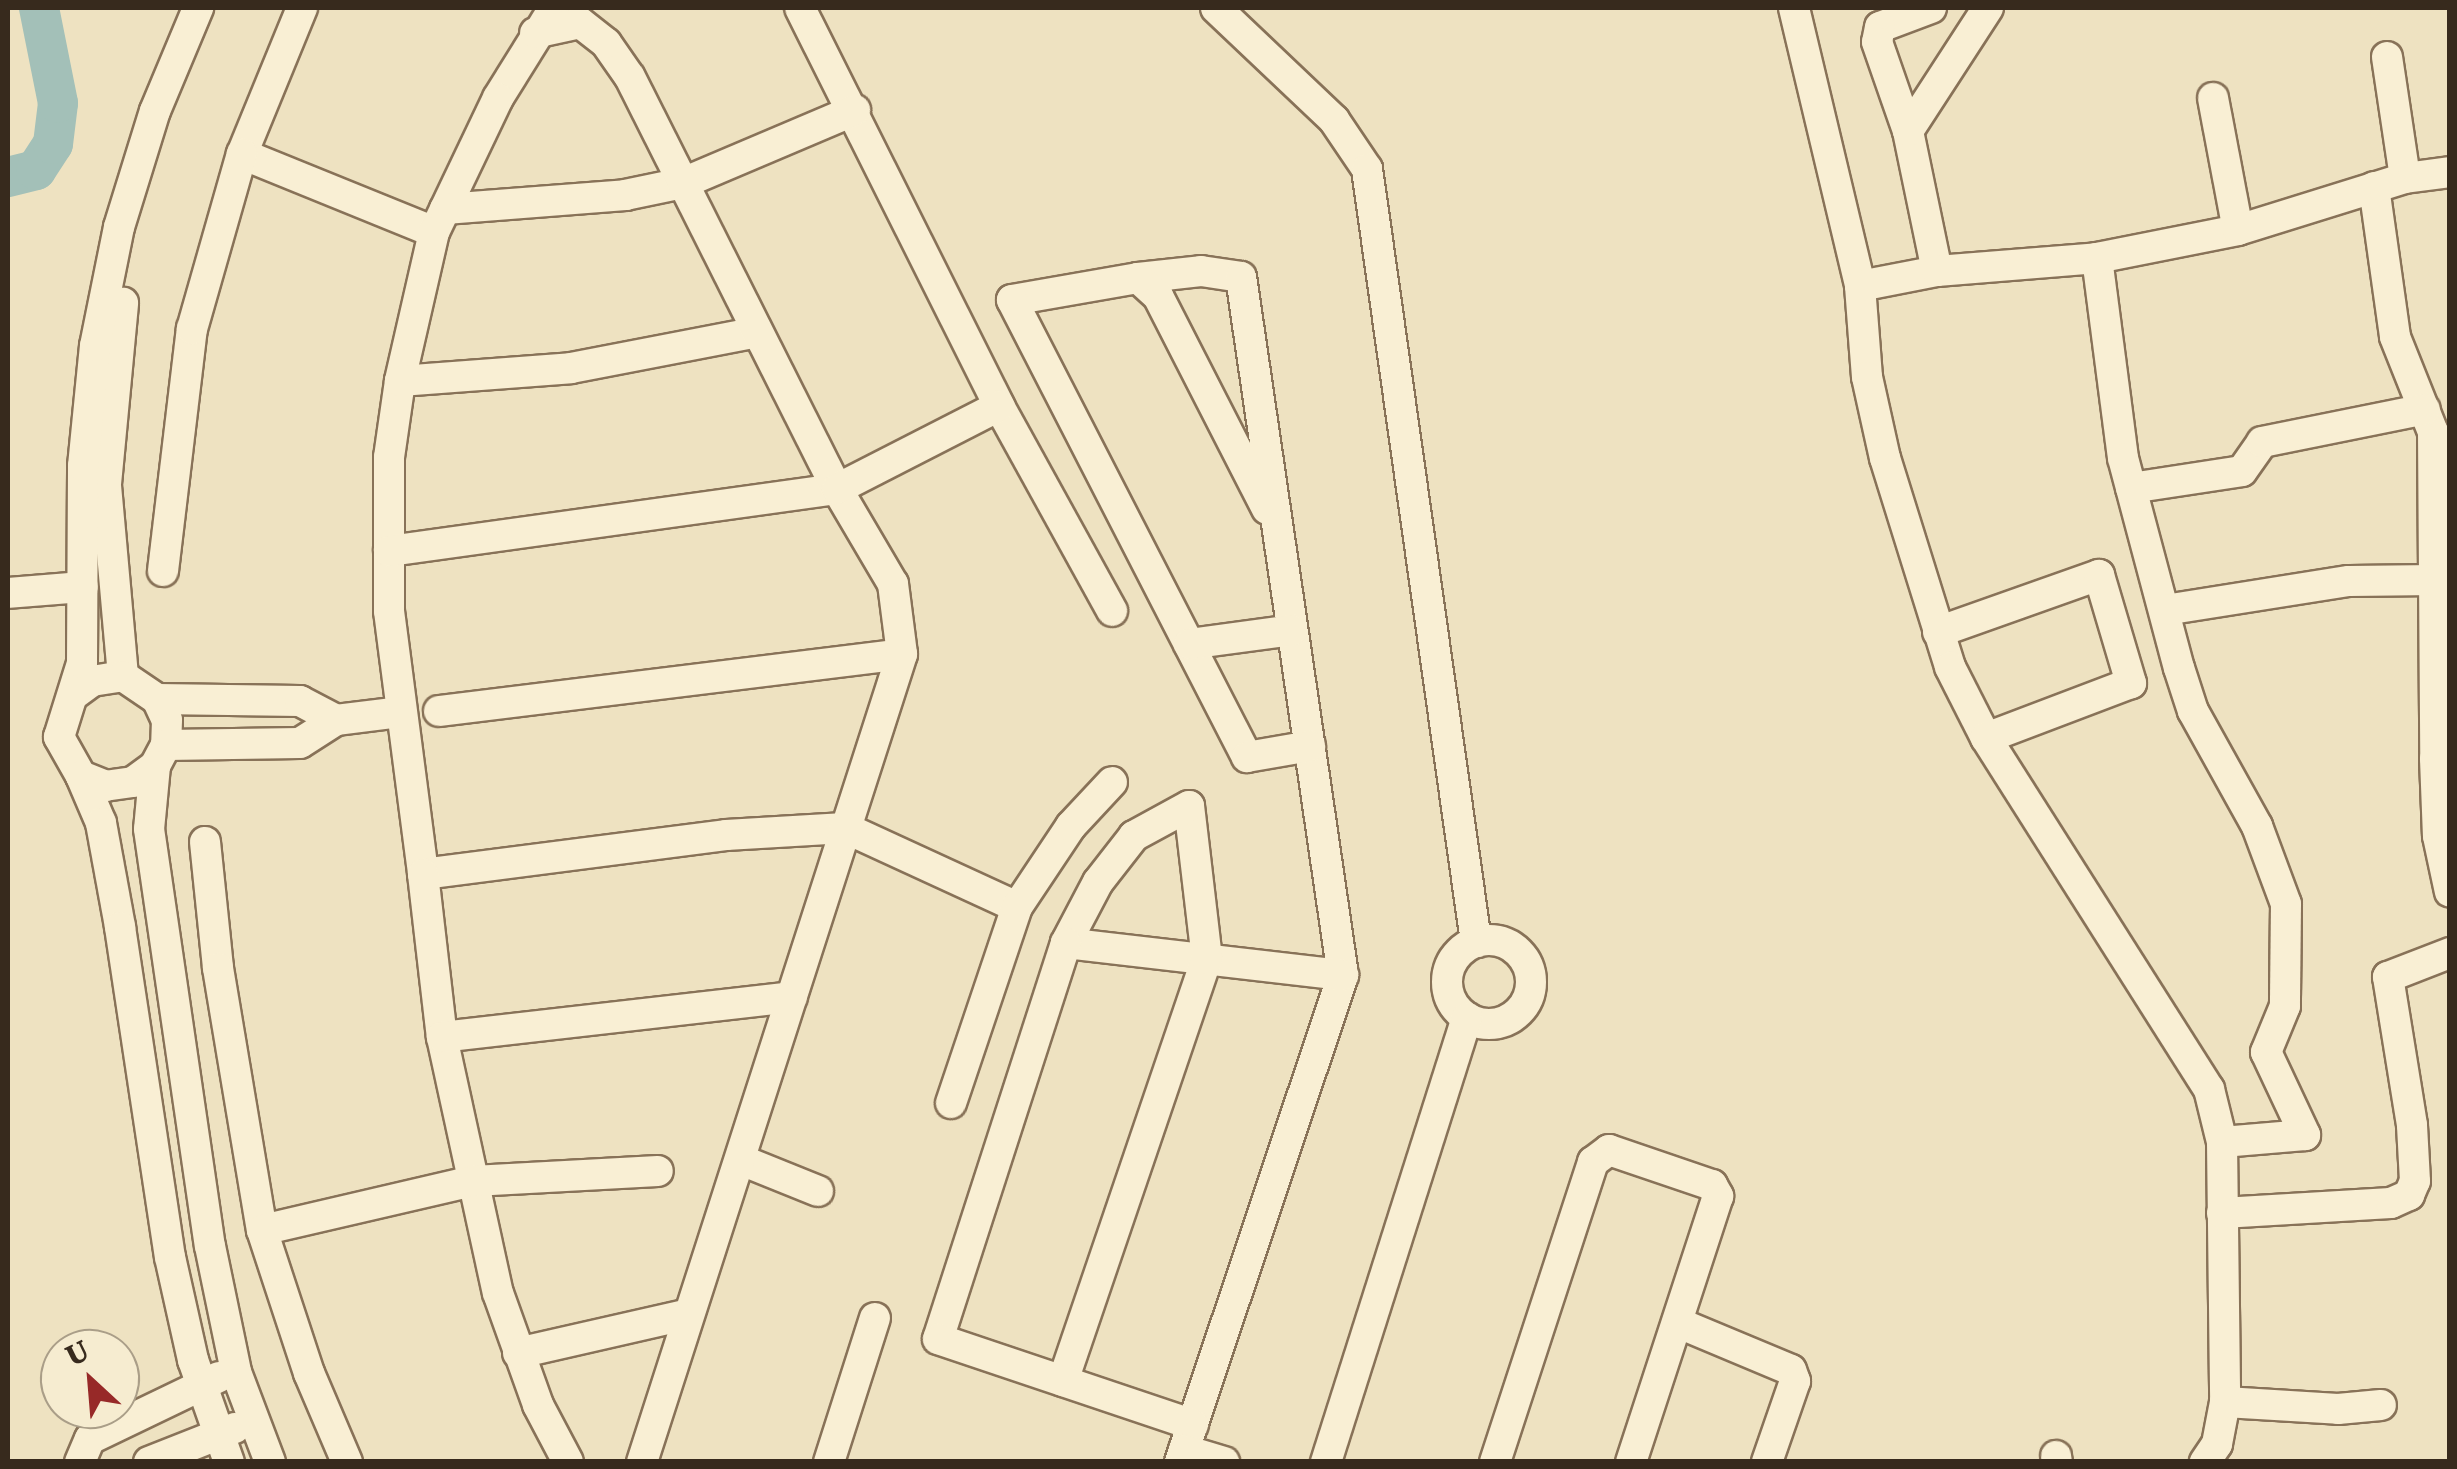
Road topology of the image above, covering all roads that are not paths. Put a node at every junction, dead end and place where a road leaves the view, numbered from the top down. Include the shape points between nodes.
1 (198, 8) edge
2 (222, 8) edge
3 (302, 8) edge
4 (554, 8) edge
5 (800, 8) edge
6 (1216, 8) edge
7 (1794, 8) edge
8 (1931, 8) edge
9 (1988, 8) edge
10 (589, 18) edge
11 (534, 33) junction
12 (2387, 57) dead end
13 (2213, 98) dead end
14 (855, 110) junction
15 (1908, 131) junction
16 (242, 154) junction
17 (2450, 172) edge
18 (2405, 178) junction
19 (683, 183) junction
20 (2374, 186) junction
21 (439, 221) junction
22 (2238, 230) junction
23 (2097, 258) junction
24 (1936, 271) junction
25 (1138, 278) junction
26 (1860, 286) junction
27 (753, 333) junction
28 (400, 381) junction
29 (1000, 406) junction
30 (2425, 409) junction
31 (2130, 488) junction
32 (837, 489) junction
33 (1278, 530) junction
34 (2442, 542) edge
35 (389, 551) junction
36 (163, 570) dead end
37 (2436, 580) junction
38 (83, 587) junction
39 (8, 593) edge
40 (2165, 610) junction
41 (1112, 611) dead end
42 (1292, 630) junction
43 (1938, 632) junction
44 (1190, 644) junction
45 (902, 654) junction
46 (123, 676) junction
47 (73, 695) junction
48 (157, 699) junction
49 (438, 711) dead end
50 (400, 712) junction
51 (336, 720) junction
52 (1986, 738) junction
53 (1310, 746) junction
54 (161, 756) junction
55 (81, 776) junction
56 (1112, 782) dead end
57 (845, 828) junction
58 (205, 842) dead end
59 (423, 874) junction
60 (2450, 892) edge
61 (1017, 906) junction
62 (1476, 942) junction
63 (1066, 943) junction
64 (2450, 953) edge
65 (1207, 959) junction
66 (1343, 975) junction
67 (792, 997) junction
68 (1468, 1018) junction
69 (442, 1038) junction
70 (951, 1103) dead end
71 (2222, 1142) junction
72 (741, 1160) junction
73 (658, 1171) dead end
74 (473, 1181) junction
75 (818, 1190) dead end
76 (2222, 1213) junction
77 (262, 1230) junction
78 (688, 1314) junction
79 (875, 1318) dead end
80 (1681, 1324) junction
81 (518, 1354) junction
82 (236, 1372) junction
83 (200, 1382) junction
84 (1063, 1382) junction
85 (2225, 1402) junction
86 (2382, 1405) dead end
87 (251, 1422) junction
88 (1186, 1445) edge
89 (223, 1448) edge
90 (638, 1460) edge
91 (1327, 1460) edge
92 (80, 1462) edge
93 (149, 1462) edge
94 (270, 1462) edge
95 (346, 1462) edge
96 (568, 1462) edge
97 (829, 1462) edge
98 (1224, 1462) edge
99 (1495, 1462) edge
100 (1631, 1462) edge
101 (1767, 1462) edge
102 (2205, 1462) edge

1 - 38 street via 155,112 119,227 95,346 83,466
2 - 46 street via 178,105 124,291 106,484
3 - 16 street
4 - 11 street
5 - 14 street
6 - 62 street via 1334,120 1367,169
7 - 26 street
8 - 15 street via 1880,27 1877,42
9 - 15 street
10 - 11 street
10 - 19 street via 629,76
11 - 21 street
12 - 18 street
13 - 22 street
14 - 19 street
14 - 29 street
15 - 24 street
16 - 21 street
16 - 36 street via 192,329
17 - 18 street
18 - 20 street
19 - 21 street
19 - 27 street
20 - 22 street
20 - 30 street via 2394,336
21 - 28 street
22 - 23 street
23 - 24 street
23 - 31 street
24 - 26 street
25 - 33 street via 1158,296
25 - 33 street via 1201,271 1241,277
25 - 44 street via 1012,300
26 - 43 street via 1867,377 1884,458
27 - 28 street via 571,368
27 - 32 street
28 - 35 street via 389,457
29 - 32 street
29 - 41 street
30 - 31 street via 2262,442 2242,471
30 - 34 street via 2433,432
31 - 40 street
32 - 35 street
32 - 45 street via 893,584
33 - 42 street
34 - 37 street
35 - 50 street
37 - 40 street via 2349,581
37 - 60 street via 2438,836
38 - 39 street
38 - 47 street via 82,663
40 - 71 street via 2193,711 2257,826 2286,904 2285,1006 2266,1052 2305,1135
42 - 44 street
42 - 53 street
43 - 52 street
43 - 52 street via 2099,575 2131,683
44 - 53 street via 1247,757
45 - 49 street
45 - 57 street
46 - 47 street via 92,682
46 - 48 street
47 - 55 street via 59,738
48 - 51 street via 300,701
48 - 54 street via 167,720
50 - 51 street
50 - 59 street
51 - 54 street via 300,744
52 - 71 street via 2210,1089
53 - 66 street
54 - 55 street via 120,784
54 - 82 street via 149,829 175,1032
55 - 83 street via 100,823 170,1256
56 - 61 street via 1071,826
57 - 59 street via 726,835
57 - 61 street
57 - 67 street
58 - 77 street via 218,968
59 - 69 street
61 - 70 street
62 - 68 street via 1454,958 1446,984
62 - 68 street via 1511,946 1527,963 1531,986 1513,1016 1490,1024
63 - 65 street
63 - 65 street via 1098,882 1134,836 1189,806
63 - 84 street via 938,1339
64 - 76 street via 2388,977 2412,1125 2414,1181 2408,1194 2391,1202
65 - 66 street
65 - 84 street
66 - 88 street
67 - 69 street
67 - 72 street
68 - 91 street
69 - 74 street
71 - 76 street
72 - 75 street
72 - 78 street
73 - 74 street
74 - 77 street
74 - 81 street
76 - 85 street
77 - 95 street
78 - 81 street
78 - 90 street
79 - 97 street
80 - 99 street via 1717,1192 1618,1151 1603,1151
80 - 100 street
80 - 101 street via 1791,1370 1795,1381
81 - 96 street
82 - 83 street
82 - 87 street
83 - 89 street
83 - 92 street via 90,1439
84 - 88 street
85 - 86 street
85 - 102 street via 2217,1444
87 - 89 street
87 - 94 street
88 - 98 street
89 - 93 street

